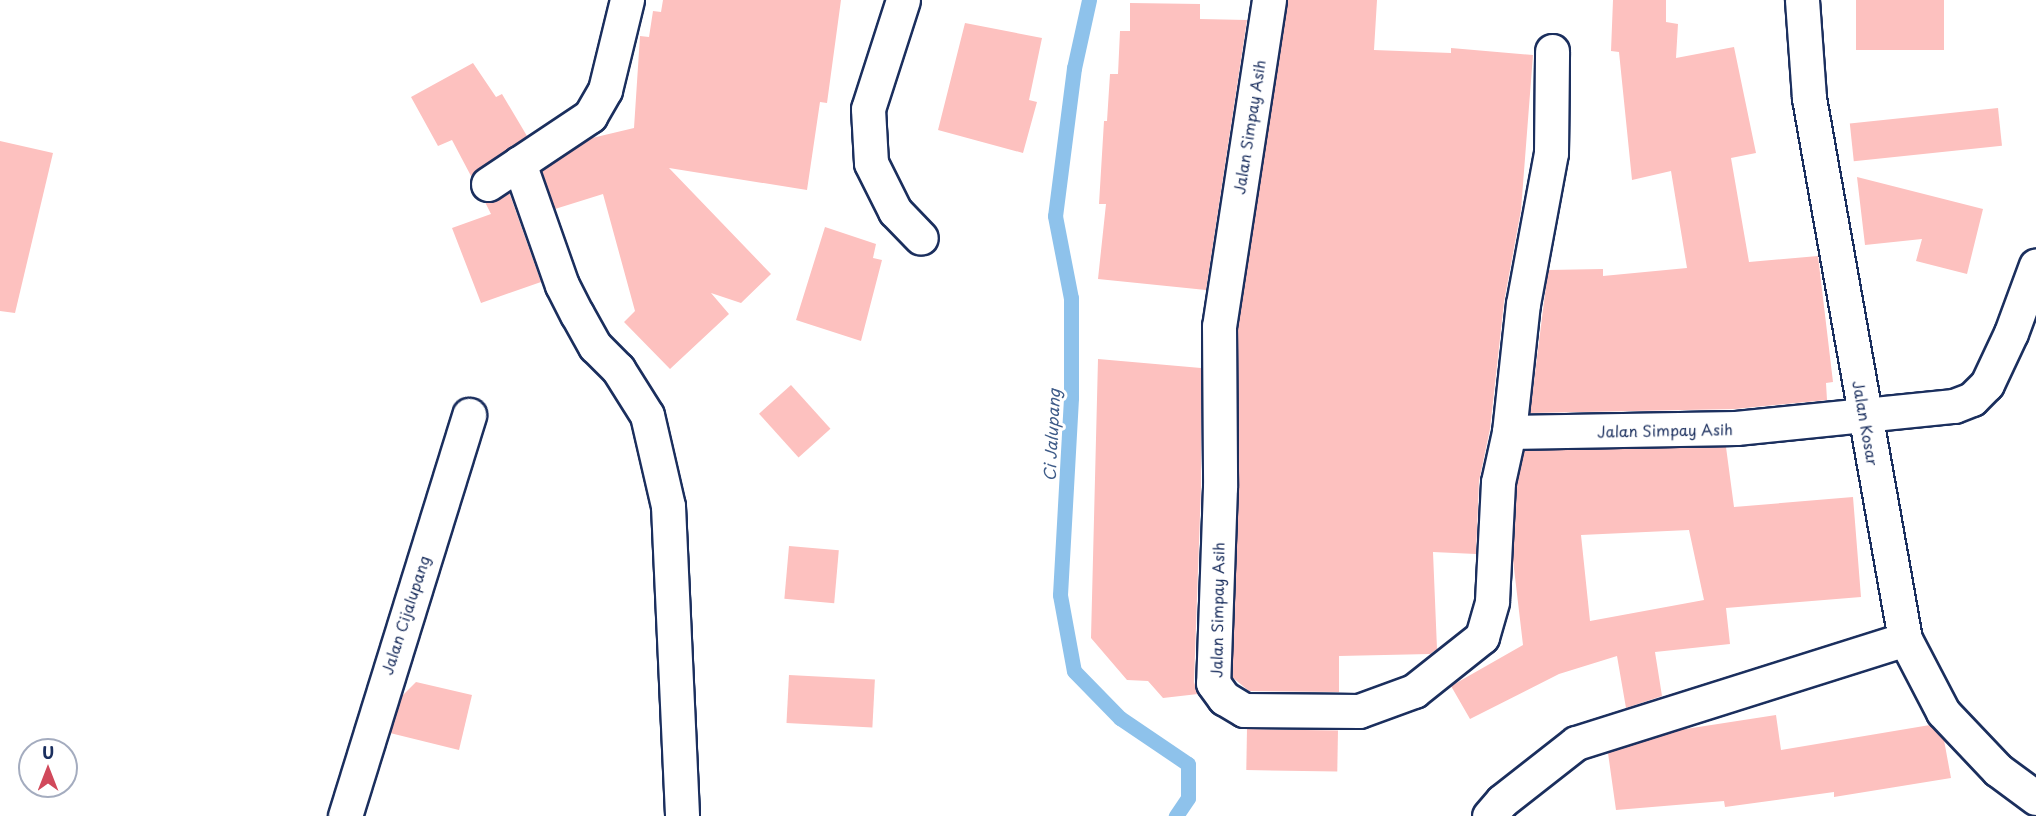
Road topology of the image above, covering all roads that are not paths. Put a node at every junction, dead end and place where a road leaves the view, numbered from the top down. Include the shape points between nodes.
1 (627, 0) edge
2 (903, 0) edge
3 (1269, 0) edge
4 (1802, 0) edge
5 (1552, 51) dead end
6 (519, 163) junction
7 (488, 184) dead end
8 (921, 238) dead end
9 (2036, 265) edge
10 (1864, 412) junction
11 (469, 415) dead end
12 (1509, 432) junction
13 (1905, 639) junction
14 (2036, 798) edge
15 (345, 816) edge
16 (682, 816) edge
17 (1489, 816) edge

1 - 6 street via 605,90 590,116
2 - 8 street via 867,109 871,163 895,211
3 - 12 street, Jalan Simpay Asih via 1219,326 1220,487 1213,683 1224,698 1244,710 1359,711 1414,691 1482,637 1492,601 1498,482
4 - 10 street, Jalan Kosar via 1809,98
5 - 12 street via 1551,153 1523,304
6 - 7 street
6 - 16 street via 562,285 577,314 647,415 668,506
9 - 10 street, Jalan Simpay Asih via 1987,384 1972,399 1924,411
10 - 12 street, Jalan Simpay Asih via 1736,428
10 - 13 street, Jalan Kosar
11 - 15 street, Jalan Cijalupang
13 - 14 street, Jalan Kosar via 1943,712 1998,770
13 - 17 street via 1576,743 1502,801

